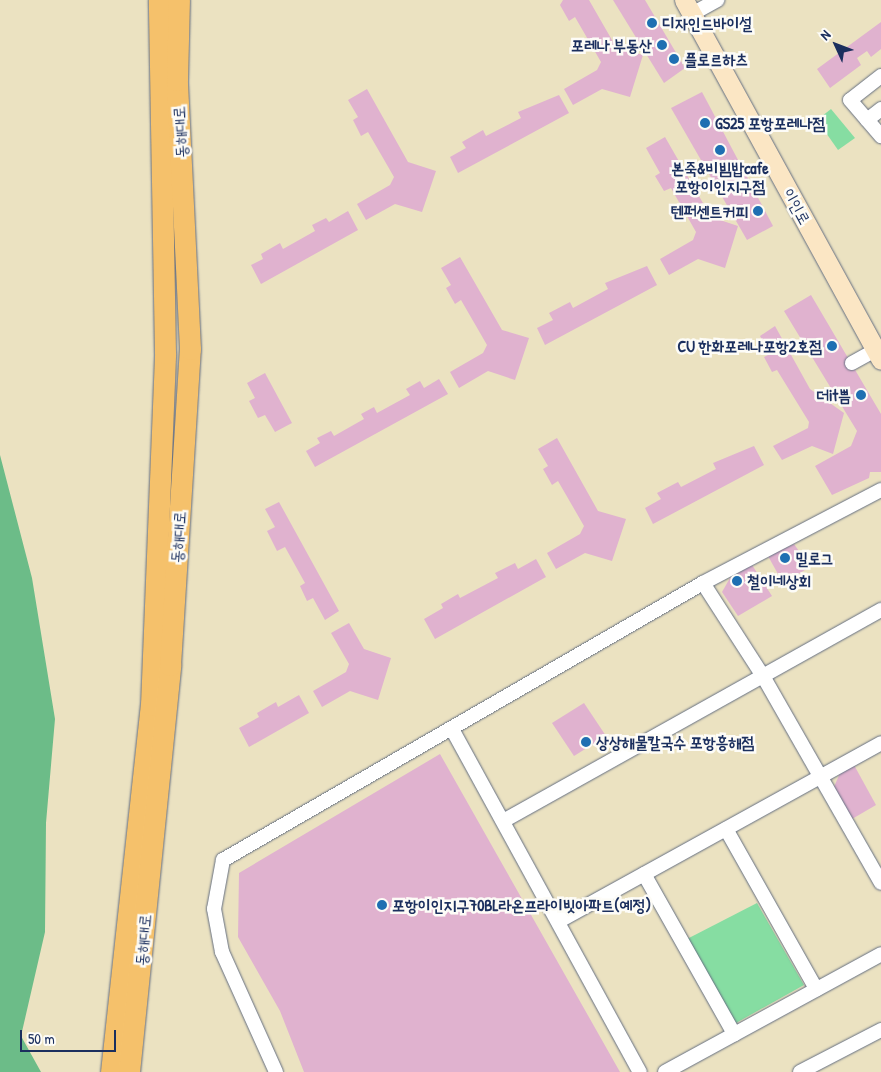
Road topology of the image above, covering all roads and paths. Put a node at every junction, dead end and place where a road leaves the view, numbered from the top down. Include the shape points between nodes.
1 (159, 0) edge
2 (179, 0) edge
3 (717, 0) edge
4 (688, 7) edge
5 (881, 76) edge
6 (881, 109) edge
7 (867, 120) junction
8 (881, 136) edge
9 (879, 352) edge
10 (852, 363) dead end
11 (881, 490) edge
12 (703, 583) junction
13 (881, 610) edge
14 (763, 676) junction
15 (452, 729) junction
16 (881, 743) edge
17 (820, 777) junction
18 (505, 820) junction
19 (726, 829) junction
20 (644, 874) junction
21 (881, 883) edge
22 (559, 921) junction
23 (881, 954) edge
24 (816, 989) junction
25 (881, 1030) edge
26 (734, 1034) junction
27 (111, 1072) edge
28 (129, 1072) edge
29 (276, 1072) edge
30 (640, 1072) edge
31 (666, 1072) edge
32 (800, 1072) edge

1 - 27 main road via 165,353 151,705
2 - 28 main road, 동해대로 via 177,80 190,349 170,665
3 - 4 street
4 - 9 street, 이인로
5 - 7 street via 850,100
6 - 7 street
7 - 8 street
9 - 10 street
11 - 12 street
12 - 14 street
12 - 15 street
13 - 14 street
14 - 17 street
14 - 18 street
15 - 18 street
15 - 29 street via 223,860 214,909 222,952
16 - 17 street
17 - 19 street
17 - 21 street
18 - 22 street
19 - 20 street
19 - 24 street
20 - 22 street
20 - 26 street
22 - 30 street
23 - 24 street
24 - 26 street
25 - 32 street
26 - 31 street

